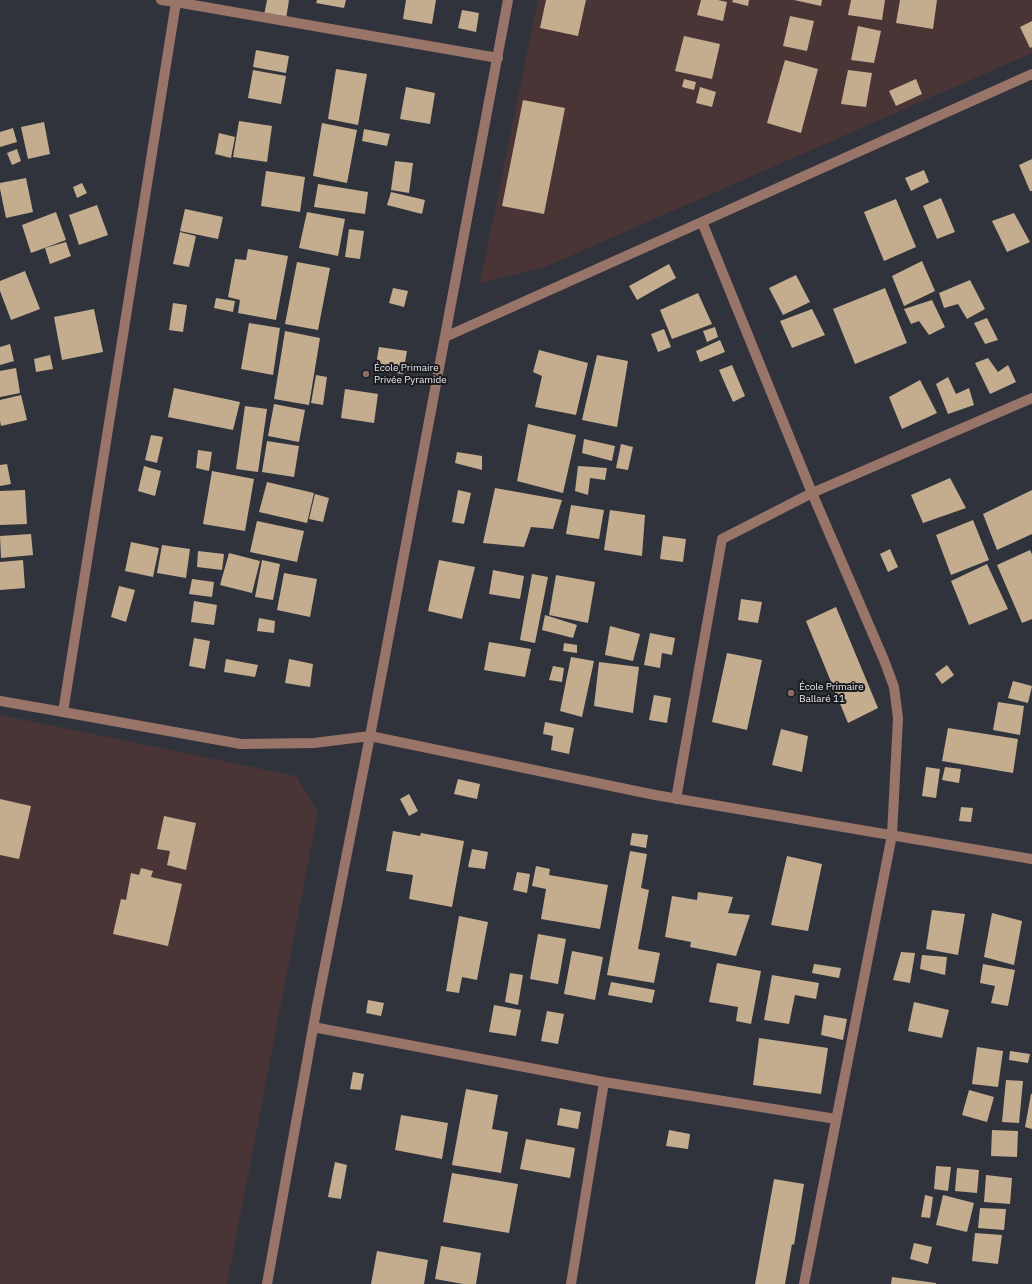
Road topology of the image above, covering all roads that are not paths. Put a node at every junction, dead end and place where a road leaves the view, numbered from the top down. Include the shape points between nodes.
1 (161, 0) edge
2 (508, 0) edge
3 (176, 2) junction
4 (498, 58) junction
5 (1032, 74) edge
6 (702, 222) junction
7 (445, 337) junction
8 (1032, 398) edge
9 (812, 493) junction
10 (0, 701) edge
11 (63, 712) junction
12 (370, 736) junction
13 (676, 799) junction
14 (892, 835) junction
15 (1032, 859) edge
16 (313, 1027) junction
17 (604, 1082) junction
18 (836, 1119) junction
19 (267, 1284) edge
20 (570, 1284) edge
21 (804, 1284) edge

1 - 3 street
2 - 4 street
3 - 4 street
3 - 11 street
4 - 7 street
5 - 6 street
6 - 7 street
6 - 9 street
7 - 12 street
8 - 9 street
9 - 13 street via 722,539
9 - 14 street via 894,687 898,718
10 - 11 street
11 - 12 street via 241,744 314,743
12 - 13 street
12 - 16 street
13 - 14 street
14 - 15 street
14 - 18 street
16 - 17 street
16 - 19 street
17 - 18 street
17 - 20 street
18 - 21 street

